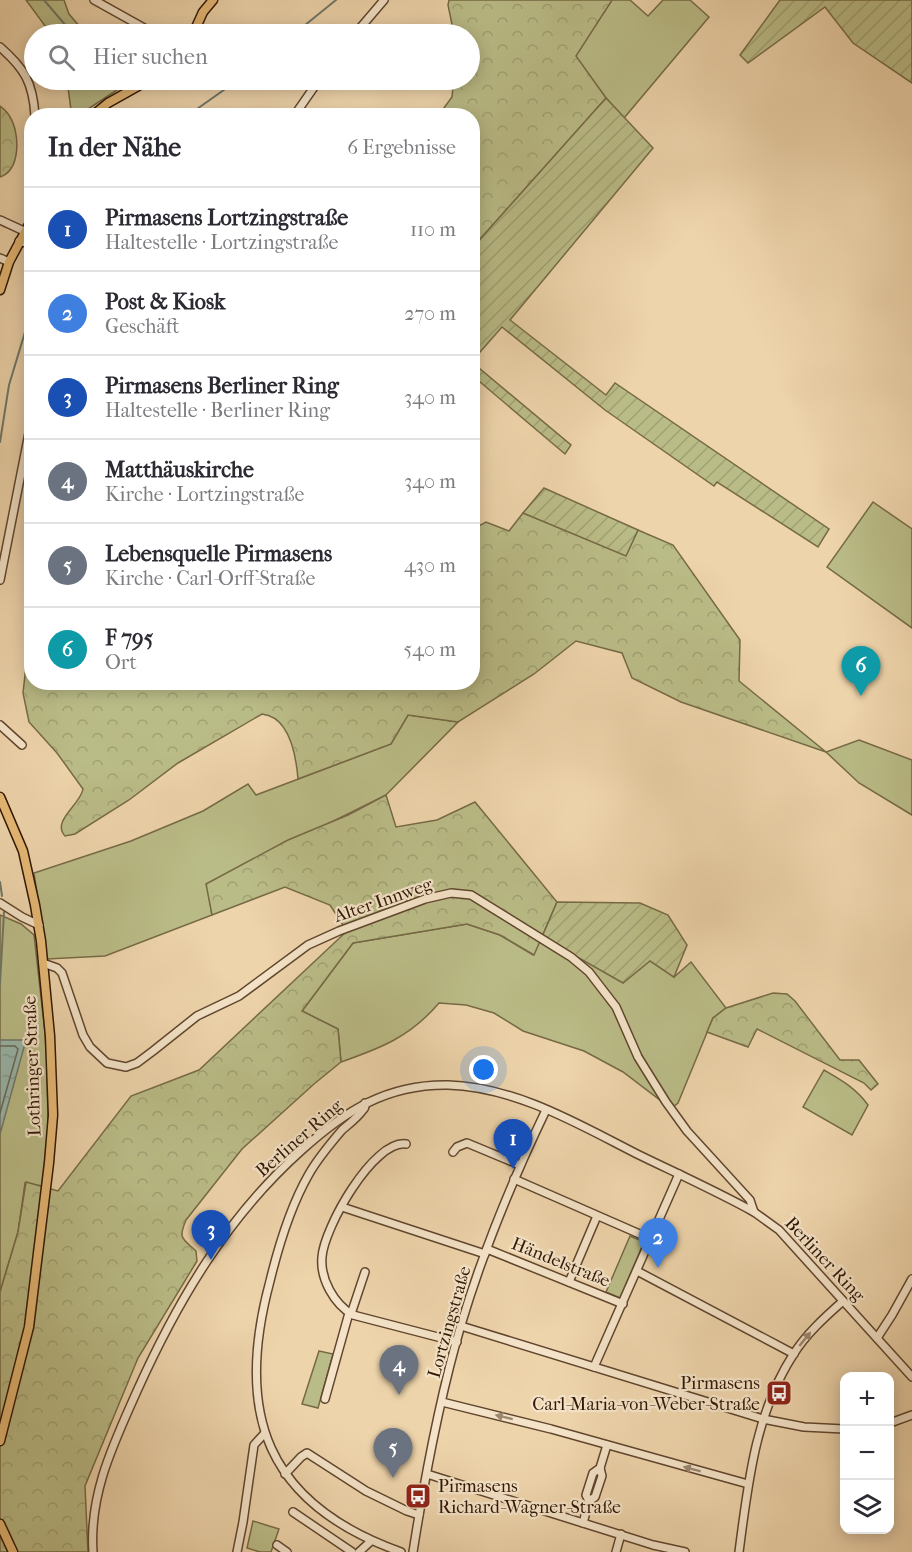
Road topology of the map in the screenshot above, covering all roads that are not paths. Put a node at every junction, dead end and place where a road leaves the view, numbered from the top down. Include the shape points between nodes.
1 (94, 0) edge
2 (212, 0) edge
3 (384, 0) edge
4 (137, 24) edge
5 (198, 24) edge
6 (364, 24) edge
7 (0, 47) edge
8 (24, 73) edge
9 (31, 90) edge
10 (131, 90) edge
11 (311, 90) edge
12 (34, 108) edge
13 (102, 108) edge
14 (299, 108) edge
15 (0, 220) edge
16 (24, 231) joint
17 (20, 240) junction
18 (24, 242) edge
19 (0, 258) edge
20 (9, 262) junction
21 (0, 290) edge
22 (24, 458) edge
23 (0, 580) edge
24 (0, 725) edge
25 (22, 745) dead end
26 (0, 797) edge
27 (0, 903) edge
28 (39, 924) junction
29 (44, 963) junction
30 (365, 1103) junction
31 (546, 1110) junction
32 (309, 1144) junction
33 (406, 1144) dead end
34 (453, 1152) dead end
35 (321, 1155) junction
36 (520, 1164) junction
37 (679, 1174) junction
38 (514, 1179) junction
39 (342, 1207) junction
40 (754, 1212) junction
41 (597, 1216) junction
42 (651, 1239) junction
43 (486, 1251) junction
44 (637, 1271) junction
45 (365, 1272) dead end
46 (912, 1279) edge
47 (569, 1282) junction
48 (843, 1301) junction
49 (623, 1304) junction
50 (350, 1313) junction
51 (461, 1326) junction
52 (877, 1338) junction
53 (456, 1342) junction
54 (794, 1354) junction
55 (594, 1366) junction
56 (912, 1377) edge
57 (325, 1399) dead end
58 (442, 1402) junction
59 (912, 1416) edge
60 (763, 1419) junction
61 (894, 1422) edge
62 (840, 1429) edge
63 (264, 1434) junction
64 (0, 1441) edge
65 (607, 1445) junction
66 (285, 1474) junction
67 (427, 1474) junction
68 (748, 1484) junction
69 (293, 1512) dead end
70 (419, 1515) junction
71 (583, 1523) junction
72 (0, 1524) edge
73 (621, 1534) junction
74 (371, 1541) junction
75 (277, 1545) dead end
76 (13, 1552) edge
77 (93, 1552) edge
78 (237, 1552) edge
79 (287, 1552) edge
80 (352, 1552) edge
81 (359, 1552) edge
82 (401, 1552) edge
83 (412, 1552) edge
84 (616, 1552) edge
85 (685, 1552) edge
86 (739, 1552) edge

1 - 4 street
2 - 5 main road
3 - 6 street
7 - 8 street
9 - 12 street
10 - 13 main road
11 - 14 street
15 - 16 street
16 - 17 main road
17 - 18 street
17 - 20 main road
19 - 20 street
20 - 21 main road
22 - 23 street
24 - 25 street
26 - 28 main road, Lothringer Straße via 23,850
27 - 28 street
28 - 29 main road, Lothringer Straße
29 - 40 street, Alter Innweg via 62,974 90,1047 107,1063 126,1067 137,1063 191,1020 239,996 316,941 425,899 451,893 471,895 590,972 616,1007 638,1057 666,1102 750,1200
29 - 64 main road, Lothringer Straße via 52,1067 52,1131 27,1340
30 - 31 street, Berliner Ring via 402,1090 447,1085 502,1094
30 - 32 street, Berliner Ring
30 - 35 street via 362,1112
31 - 36 street, Lortzingstraße
31 - 37 street, Berliner Ring
32 - 35 street
32 - 77 street, Berliner Ring via 235,1220 177,1308 102,1473 94,1513
33 - 39 street via 390,1147 378,1158
34 - 36 street via 467,1143
35 - 63 street via 285,1228 262,1312 255,1388
36 - 38 street, Lortzingstraße
37 - 40 street, Berliner Ring
37 - 42 street
38 - 41 street
38 - 43 street, Lortzingstraße
39 - 43 street, Händelstraße
39 - 50 street via 327,1235 322,1264 329,1288
40 - 48 street, Berliner Ring via 779,1230
41 - 42 street
41 - 47 street
42 - 44 street
43 - 47 street, Händelstraße
43 - 51 street, Lortzingstraße
44 - 49 street
44 - 54 street
45 - 50 street
46 - 52 street
47 - 49 street, Händelstraße
48 - 52 street, Berliner Ring
54 -> 48 street
49 - 55 street
50 - 53 street
50 - 57 street
51 - 53 street, Lortzingstraße
51 - 55 street
52 - 56 street, Berliner Ring
53 - 58 street, Lortzingstraße
54 - 60 street
55 - 60 street
65 -> 58 street
58 - 67 street, Lortzingstraße
59 - 61 street
60 - 62 street via 804,1428
60 - 68 street
63 - 66 street
63 - 78 street via 254,1445
68 -> 65 street
65 - 71 street via 600,1468 602,1476
66 - 70 street via 307,1453 366,1491
66 - 74 street via 316,1506
67 - 70 street, Lortzingstraße
67 - 71 street
68 - 86 street
69 - 80 street
70 - 83 street, Lortzingstraße
71 - 73 street
72 - 76 main road
73 - 84 street
73 - 85 street
74 - 81 street
74 - 82 street
75 - 79 street

